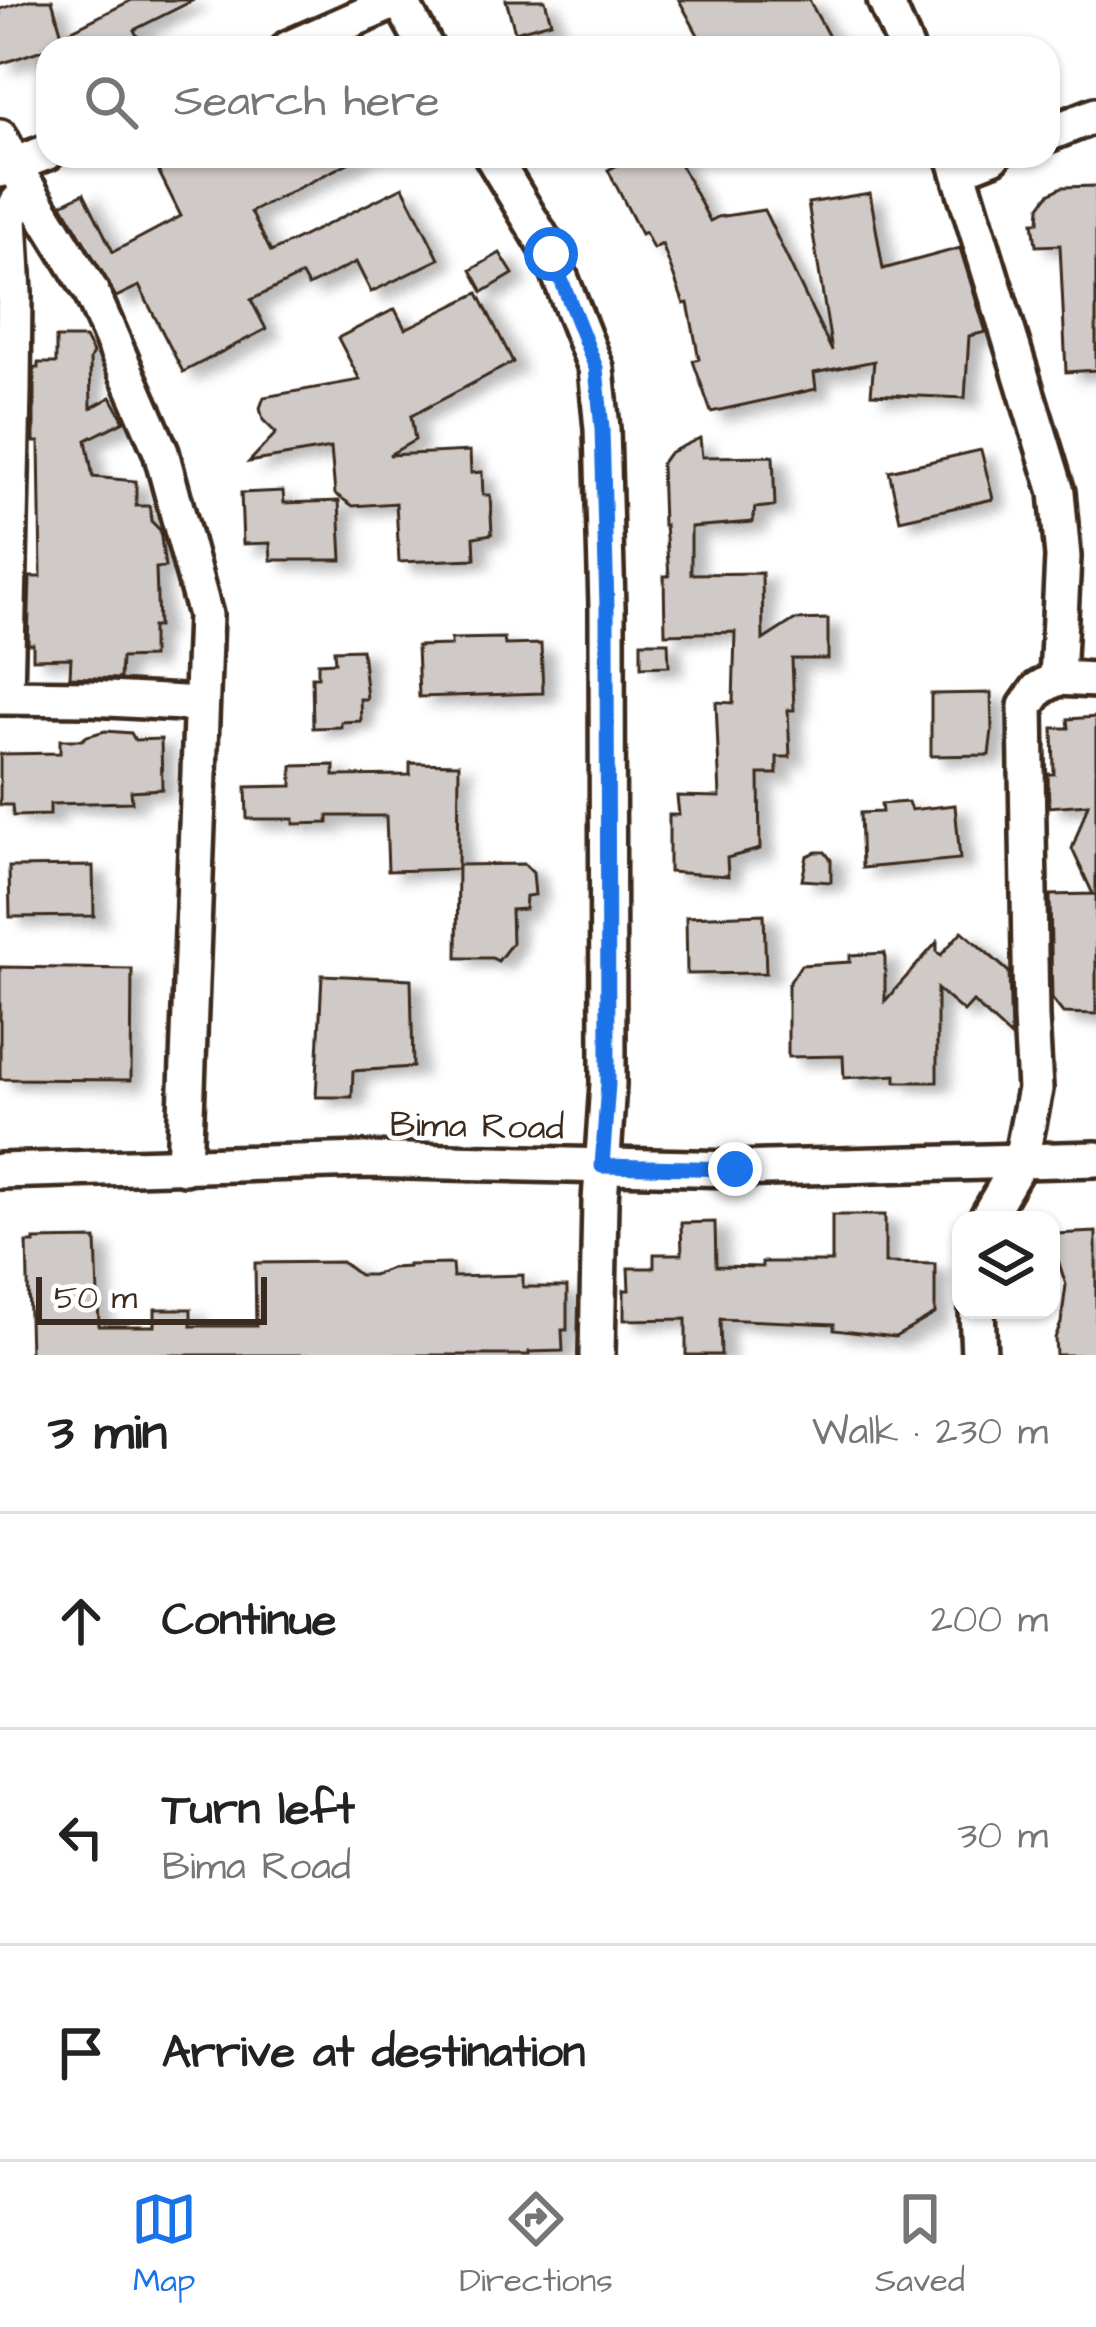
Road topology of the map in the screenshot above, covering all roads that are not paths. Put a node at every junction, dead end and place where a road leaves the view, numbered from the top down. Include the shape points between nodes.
1 (399, 0) edge
2 (885, 0) edge
3 (317, 36) edge
4 (419, 36) edge
5 (901, 36) edge
6 (1096, 115) edge
7 (1060, 129) edge
8 (11, 166) edge
9 (499, 168) edge
10 (959, 168) edge
11 (1057, 677) junction
12 (1096, 680) edge
13 (3, 696) edge
14 (201, 704) junction
15 (1096, 1159) edge
16 (1021, 1160) junction
17 (602, 1166) junction
18 (184, 1167) junction
19 (0, 1171) edge
20 (991, 1211) edge
21 (977, 1319) edge
22 (597, 1355) edge
23 (979, 1355) edge

1 - 3 street
1 - 4 street
2 - 5 street
6 - 7 street
8 - 13 street via 17,203 10,219
8 - 14 street via 92,291 160,452 205,614
9 - 17 street via 551,254 596,368 607,607
10 - 11 street via 1057,492
11 - 12 street
11 - 16 street via 1026,706 1035,1089
13 - 14 street
14 - 18 street
15 - 16 street, Bima Road
16 - 17 street, Bima Road
16 - 20 street
17 - 18 street, Bima Road via 364,1160
17 - 22 street
18 - 19 street, Bima Road
21 - 23 street

